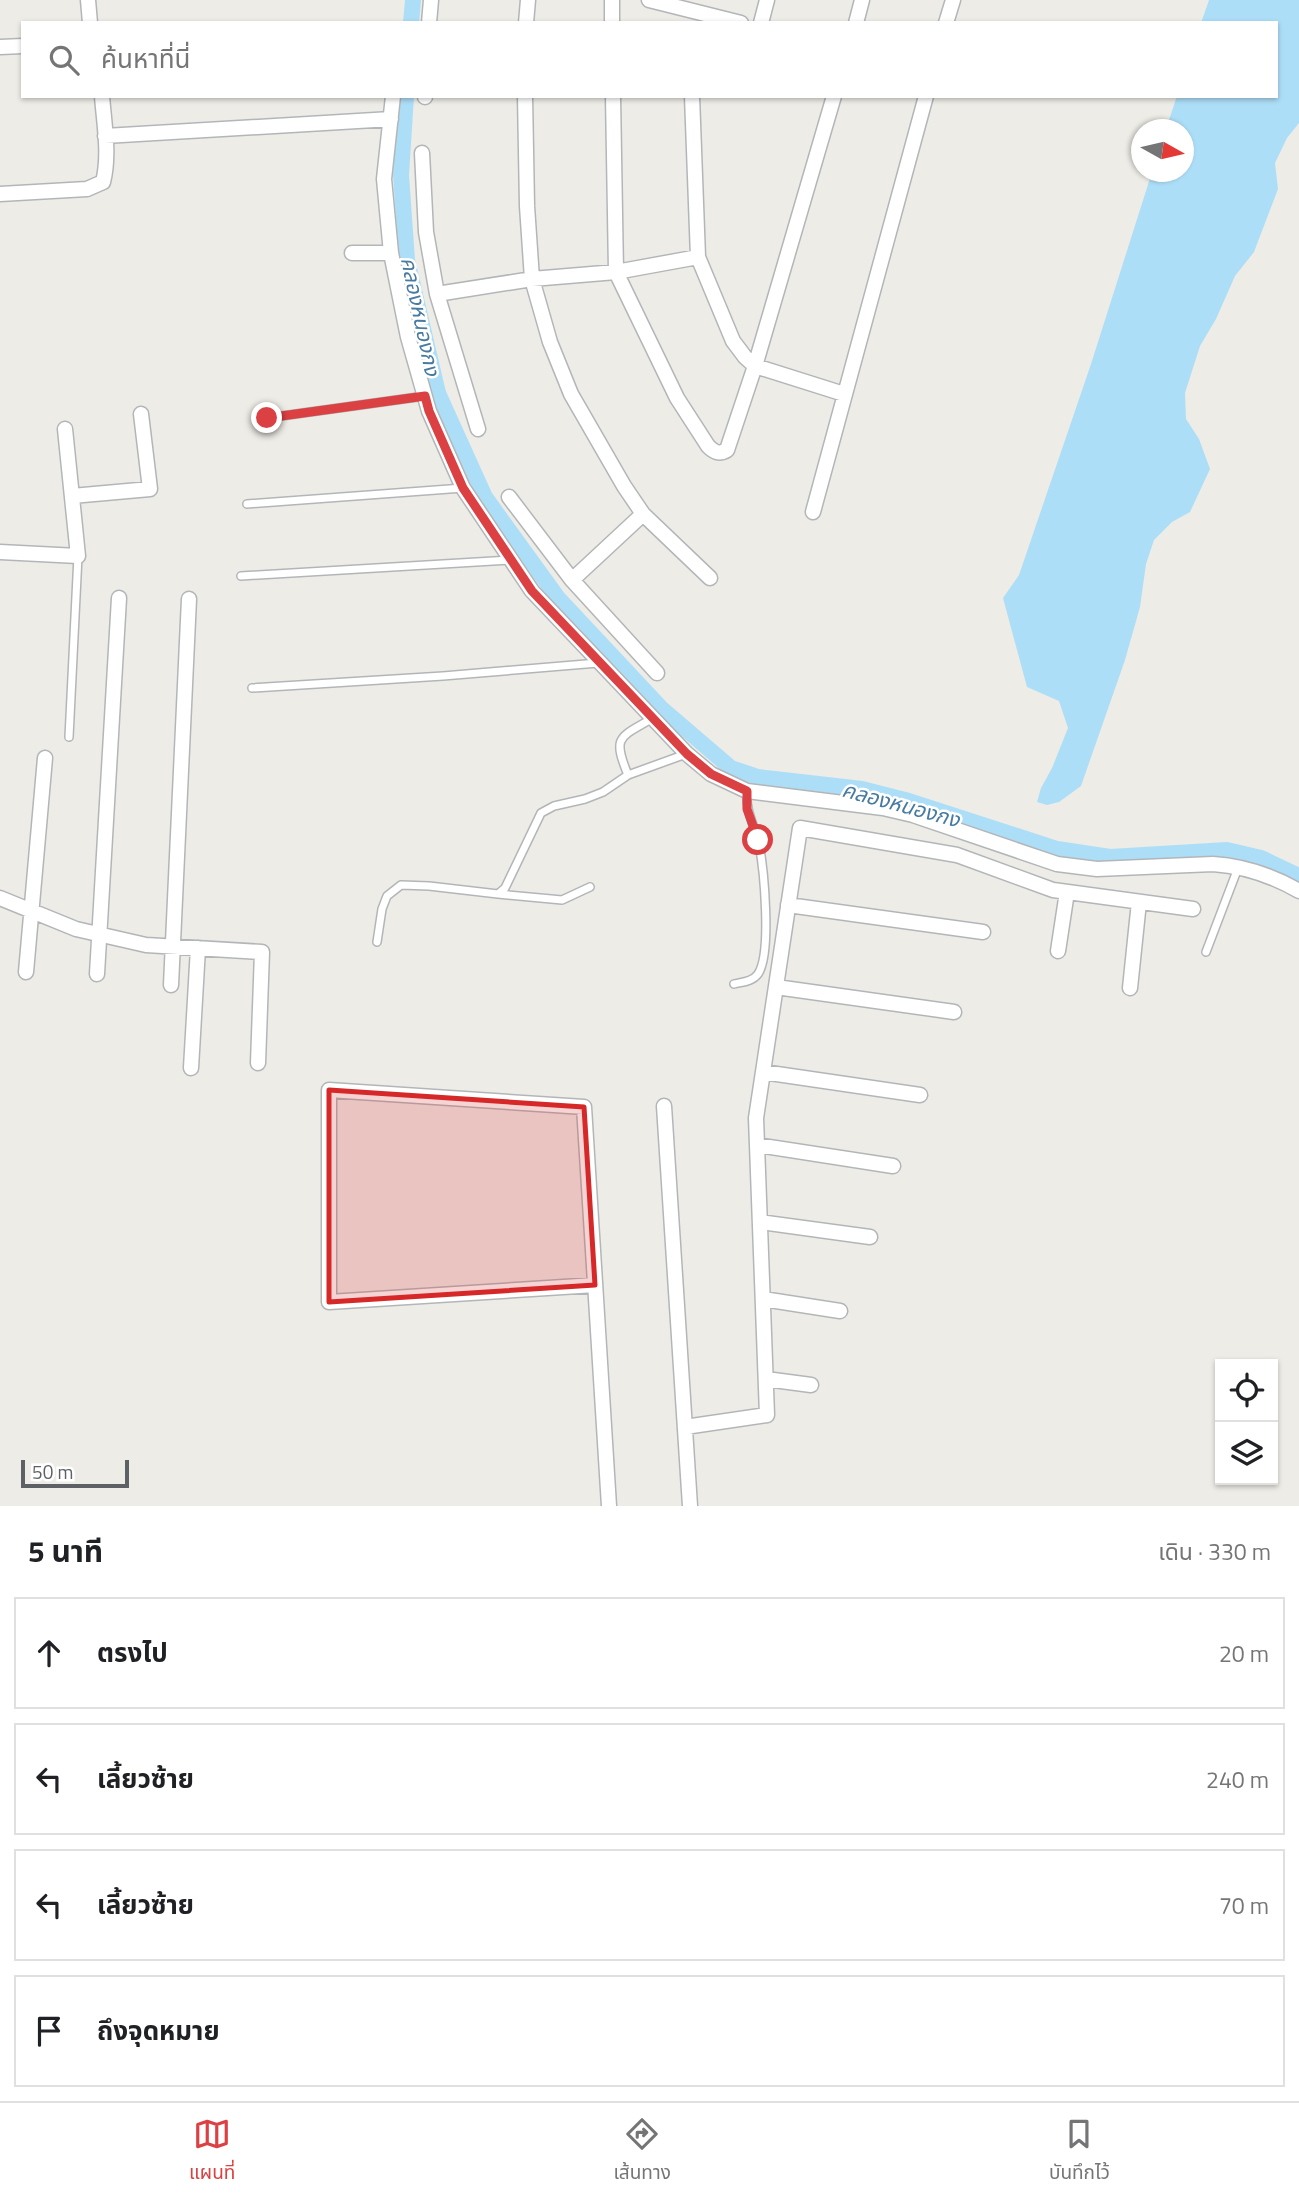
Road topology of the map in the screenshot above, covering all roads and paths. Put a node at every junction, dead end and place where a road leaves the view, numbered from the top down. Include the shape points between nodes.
1 (88, 0) edge
2 (431, 0) edge
3 (528, 0) edge
4 (612, 0) edge
5 (649, 0) edge
6 (767, 0) edge
7 (862, 0) edge
8 (953, 0) edge
9 (690, 11) edge
10 (90, 21) edge
11 (429, 21) edge
12 (526, 21) edge
13 (612, 21) edge
14 (732, 21) edge
15 (762, 21) edge
16 (857, 21) edge
17 (947, 21) edge
18 (21, 46) edge
19 (0, 47) edge
20 (102, 98) edge
21 (393, 98) edge
22 (526, 98) edge
23 (613, 98) edge
24 (692, 98) edge
25 (833, 98) edge
26 (925, 98) edge
27 (391, 120) junction
28 (105, 136) junction
29 (422, 153) dead end
30 (0, 194) edge
31 (352, 253) dead end
32 (391, 253) junction
33 (698, 257) junction
34 (616, 272) junction
35 (532, 279) junction
36 (437, 294) junction
37 (755, 366) junction
38 (844, 394) junction
39 (425, 396) junction
40 (141, 415) dead end
41 (267, 418) dead end
42 (65, 429) dead end
43 (478, 429) dead end
44 (463, 488) junction
45 (72, 496) junction
46 (509, 497) dead end
47 (247, 504) dead end
48 (813, 512) dead end
49 (643, 514) junction
50 (0, 545) edge
51 (0, 552) edge
52 (78, 556) junction
53 (512, 560) junction
54 (241, 576) dead end
55 (710, 578) dead end
56 (572, 580) junction
57 (119, 598) dead end
58 (189, 599) dead end
59 (599, 663) junction
60 (657, 673) dead end
61 (252, 688) dead end
62 (653, 718) junction
63 (69, 737) dead end
64 (687, 754) junction
65 (45, 758) dead end
66 (628, 775) junction
67 (747, 791) junction
68 (1238, 867) junction
69 (590, 887) dead end
70 (1299, 891) edge
71 (1067, 892) junction
72 (498, 894) junction
73 (0, 898) edge
74 (1139, 902) junction
75 (788, 905) junction
76 (32, 909) junction
77 (1193, 909) dead end
78 (983, 932) dead end
79 (99, 934) junction
80 (377, 942) dead end
81 (173, 946) junction
82 (198, 948) junction
83 (1058, 951) dead end
84 (1206, 952) dead end
85 (26, 972) dead end
86 (97, 974) dead end
87 (734, 984) dead end
88 (171, 985) dead end
89 (776, 987) junction
90 (1130, 988) dead end
91 (954, 1012) dead end
92 (258, 1063) dead end
93 (191, 1068) dead end
94 (763, 1072) junction
95 (920, 1095) dead end
96 (664, 1105) dead end
97 (757, 1145) junction
98 (893, 1166) dead end
99 (760, 1222) junction
100 (870, 1237) dead end
101 (595, 1284) junction
102 (763, 1300) junction
103 (840, 1311) dead end
104 (766, 1378) junction
105 (811, 1385) dead end
106 (685, 1427) junction
107 (609, 1506) edge
108 (690, 1506) edge

1 - 10 street
2 - 11 street
3 - 12 street
4 - 13 street
5 - 9 street
6 - 15 street
7 - 16 street
8 - 17 street
9 - 14 street
18 - 19 street
20 - 28 street
21 - 27 street
22 - 35 street
23 - 34 street
24 - 33 street
25 - 37 street
26 - 38 street
27 - 28 street
27 - 32 street via 384,179
28 - 30 street via 105,174 99,185
29 - 36 street via 426,232
31 - 32 street
32 - 39 street
33 - 34 street
33 - 37 street via 733,341
34 - 35 street
34 - 37 street via 677,398 714,452 727,450
35 - 36 street
35 - 49 street via 550,342 572,394
36 - 43 street
37 - 38 street
38 - 48 street
39 - 41 lane
39 - 44 street
40 - 45 street via 150,489
42 - 45 street
44 - 47 lane
44 - 53 street
45 - 52 street
46 - 56 street
49 - 55 street
49 - 56 street
50 - 51 street
51 - 52 street
52 - 63 lane
53 - 54 lane
53 - 59 street via 532,591
56 - 60 street
57 - 79 street
58 - 81 street
59 - 61 lane
59 - 62 street
62 - 64 street
62 - 66 lane via 623,735 619,744
64 - 66 lane
64 - 67 street via 711,774
65 - 76 street
66 - 72 lane via 603,792 541,813
67 - 68 street via 914,815 1057,864 1097,869 1213,863
67 - 87 lane via 747,809 763,867 765,929 759,972 752,980
68 - 70 street
68 - 84 lane
69 - 72 lane via 562,900
71 - 74 street
71 - 75 street via 957,855 800,828
71 - 83 street
72 - 80 lane via 401,885 387,896
73 - 76 street
74 - 77 street
74 - 90 street
75 - 78 street
75 - 89 street
76 - 79 street
76 - 85 street
79 - 81 street
79 - 86 street
81 - 82 street
81 - 88 street
82 - 92 street via 262,951
82 - 93 street
89 - 91 street
89 - 94 street
94 - 95 street
94 - 97 street
96 - 106 street
97 - 98 street
97 - 99 street
99 - 100 street
99 - 102 street
101 - 101 street via 584,1107 329,1090 329,1302
101 - 107 street
102 - 103 street
102 - 104 street
104 - 105 street
104 - 106 street via 767,1415
106 - 108 street

